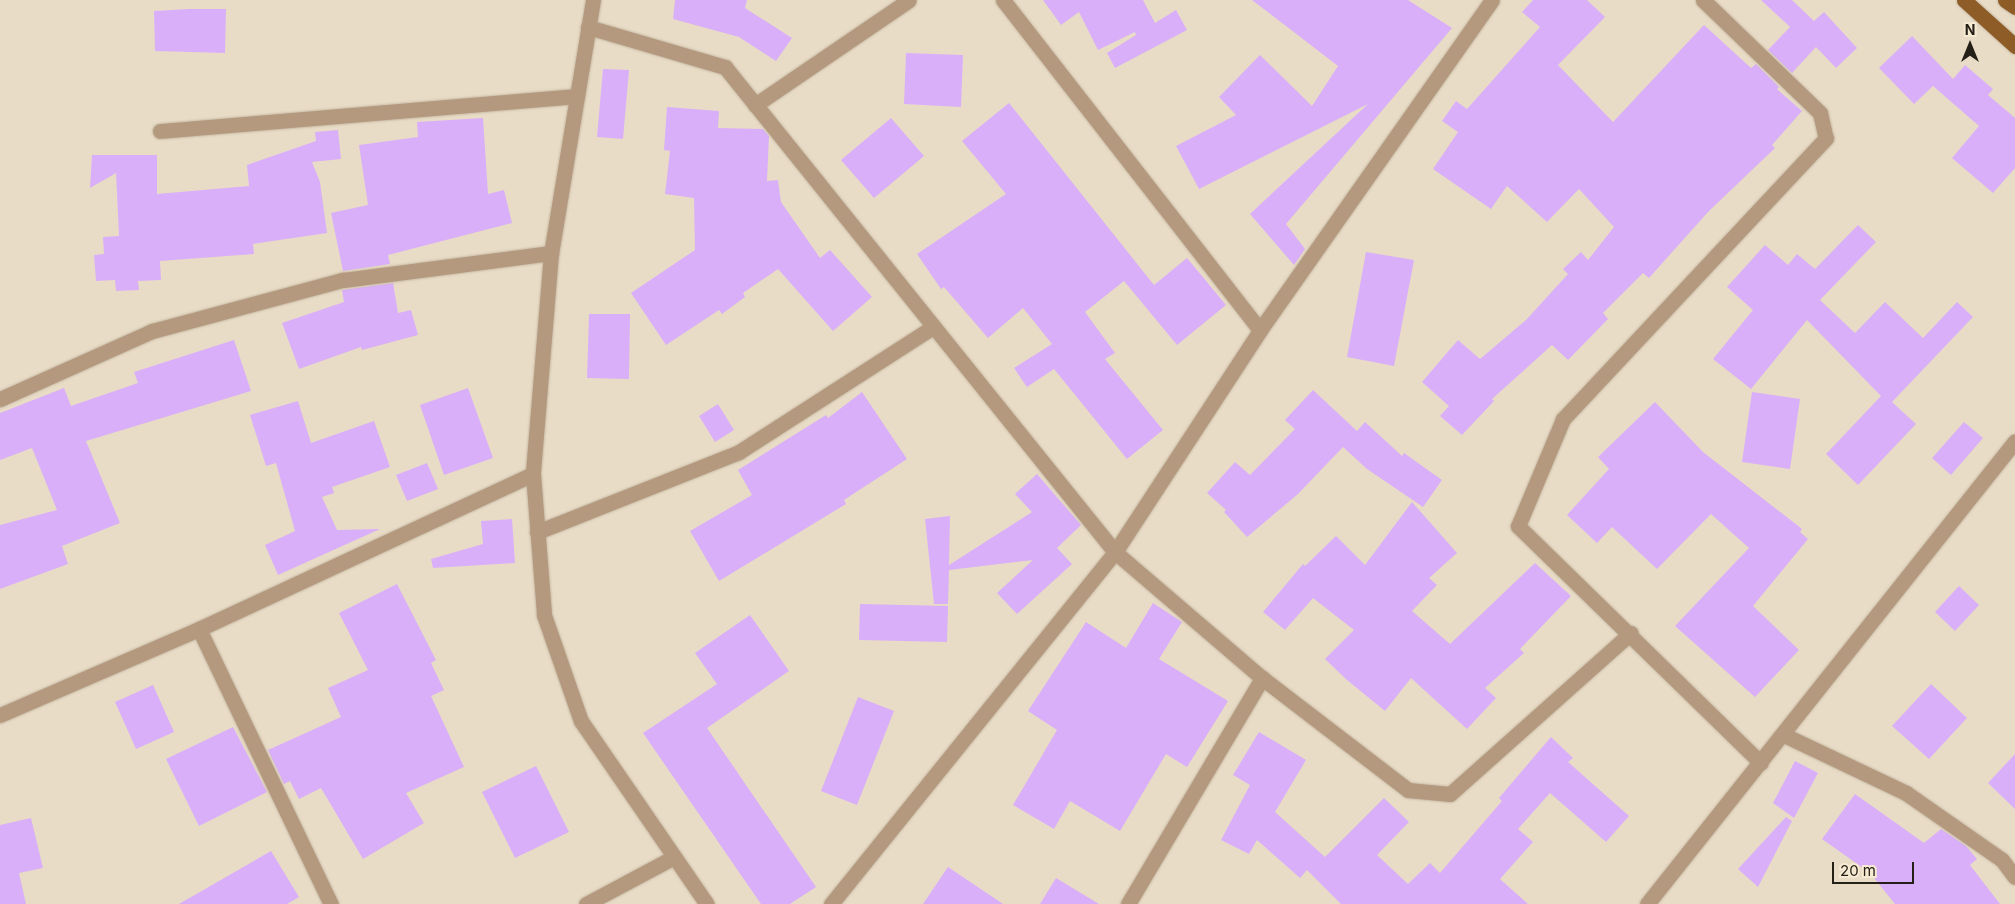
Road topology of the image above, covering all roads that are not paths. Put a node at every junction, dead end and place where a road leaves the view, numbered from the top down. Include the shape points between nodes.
1 (593, 0) edge
2 (909, 0) edge
3 (1003, 0) edge
4 (1492, 0) edge
5 (1703, 0) edge
6 (1964, 0) edge
7 (588, 27) junction
8 (2015, 46) edge
9 (576, 96) junction
10 (755, 105) junction
11 (160, 131) dead end
12 (551, 253) junction
13 (933, 327) junction
14 (1260, 330) junction
15 (0, 399) edge
16 (2015, 441) edge
17 (533, 474) junction
18 (537, 532) junction
19 (1115, 552) junction
20 (199, 629) junction
21 (1631, 633) junction
22 (1262, 678) junction
23 (0, 714) edge
24 (1784, 735) junction
25 (1761, 763) junction
26 (672, 858) junction
27 (2015, 877) edge
28 (331, 904) edge
29 (586, 904) edge
30 (706, 904) edge
31 (831, 904) edge
32 (1128, 904) edge
33 (1647, 904) edge

1 - 7 street
2 - 10 street
3 - 14 street
4 - 14 street
5 - 21 street via 1820,113 1826,138 1564,419 1518,526
6 - 8 main road
7 - 9 street
7 - 10 street via 725,67
9 - 11 street
9 - 12 street
10 - 13 street
12 - 15 street via 343,280 152,331
12 - 17 street
13 - 18 street via 739,452
13 - 19 street
14 - 19 street
16 - 24 street
17 - 18 street
17 - 20 street
18 - 26 street via 544,615 581,721
19 - 22 street
19 - 31 street
20 - 23 street
20 - 28 street
21 - 22 street via 1450,794 1408,790
21 - 25 street
22 - 32 street
24 - 25 street
24 - 27 street via 1906,793 2002,860
25 - 33 street
26 - 29 street
26 - 30 street

